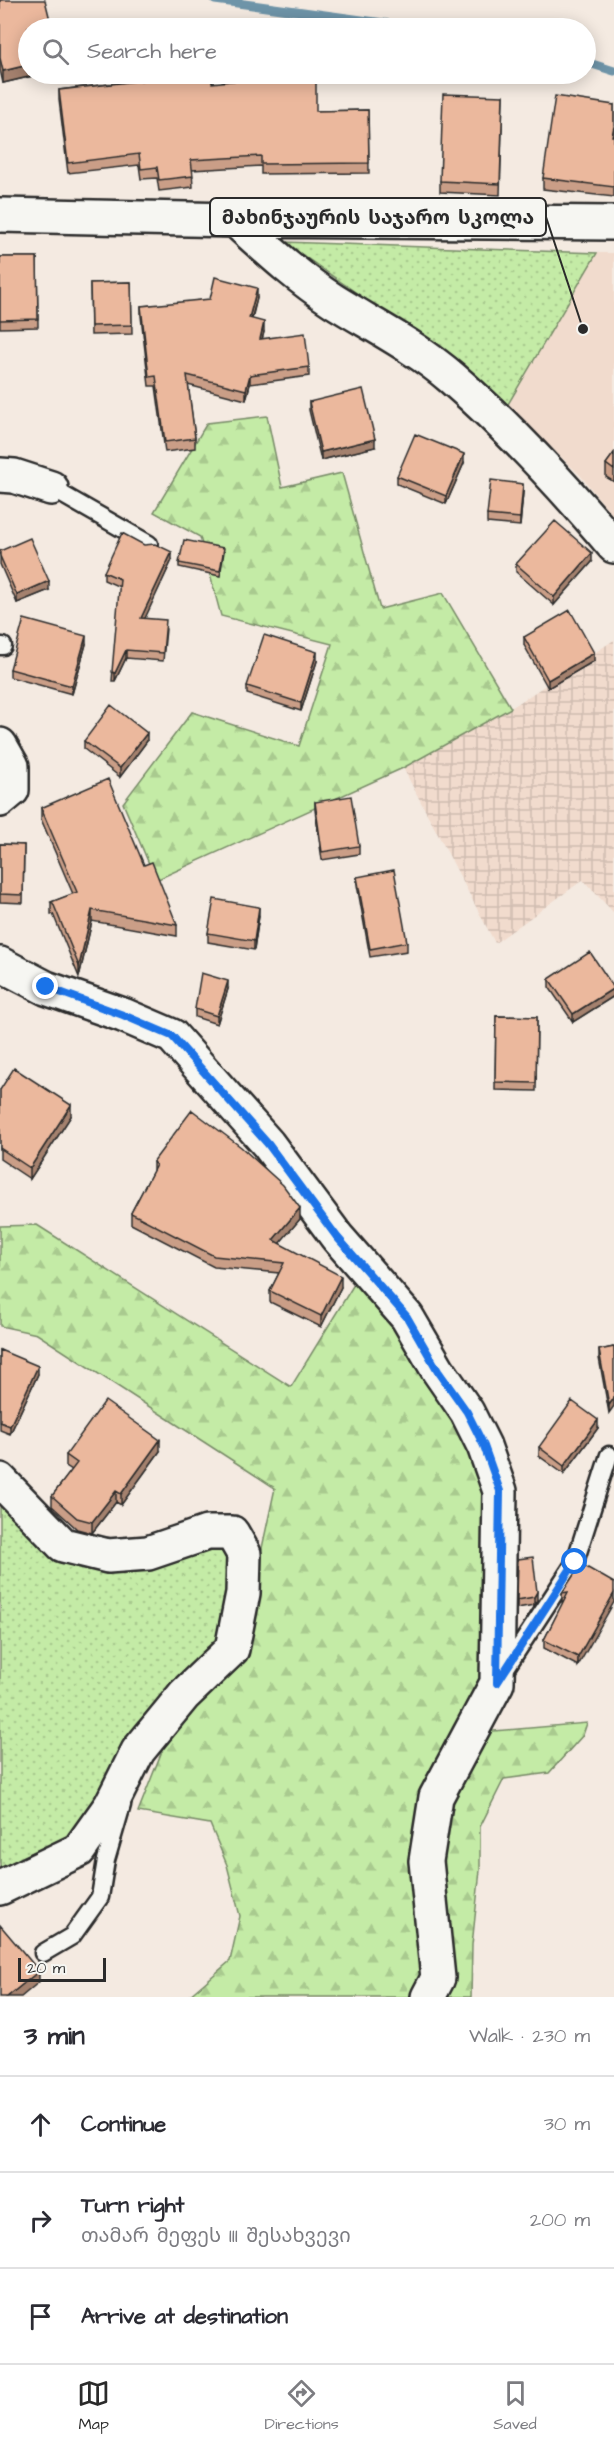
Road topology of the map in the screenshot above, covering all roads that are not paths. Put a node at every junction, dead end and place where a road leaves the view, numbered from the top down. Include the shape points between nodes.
1 (0, 214) edge
2 (235, 220) junction
3 (614, 223) edge
4 (0, 476) edge
5 (51, 488) joint
6 (149, 544) edge
7 (614, 546) edge
8 (0, 745) edge
9 (0, 800) edge
10 (0, 964) edge
11 (609, 1455) dead end
12 (0, 1480) edge
13 (497, 1683) junction
14 (138, 1751) junction
15 (0, 1888) edge
16 (43, 1953) dead end
17 (428, 1997) edge

1 - 2 street
2 - 3 street
2 - 7 street via 285,266 452,378 564,486
4 - 5 street via 14,476
5 - 6 lane
8 - 9 street via 12,766 12,790
10 - 13 street via 46,987 172,1036 268,1144 337,1237 407,1317 467,1412 500,1491
11 - 13 lane via 575,1562
12 - 14 street via 63,1545 108,1556 148,1553 207,1533 232,1533 244,1554 243,1593 232,1649 184,1695
13 - 17 street via 436,1797 426,1861 438,1978
14 - 15 street via 111,1805 79,1850
14 - 16 lane via 106,1860 100,1897 72,1936

